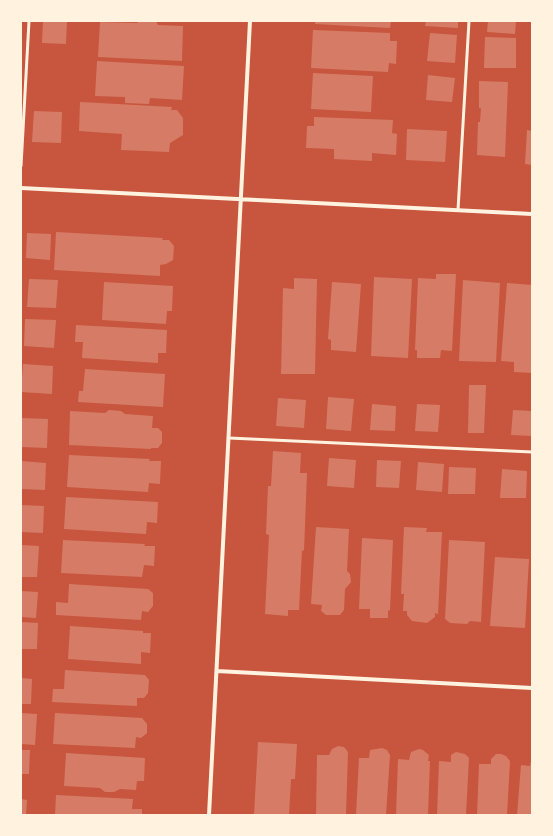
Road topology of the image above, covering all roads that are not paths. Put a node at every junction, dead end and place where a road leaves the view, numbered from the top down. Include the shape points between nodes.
1 (29, 21) edge
2 (250, 21) edge
3 (470, 21) edge
4 (21, 166) edge
5 (21, 188) edge
6 (241, 199) junction
7 (458, 210) junction
8 (532, 214) edge
9 (229, 438) junction
10 (532, 452) edge
11 (217, 671) junction
12 (532, 688) edge
13 (209, 815) edge

1 - 4 lane
2 - 6 street
3 - 7 lane
5 - 6 street
6 - 7 street
6 - 9 street
7 - 8 street
9 - 10 lane
9 - 11 street
11 - 12 street
11 - 13 street

